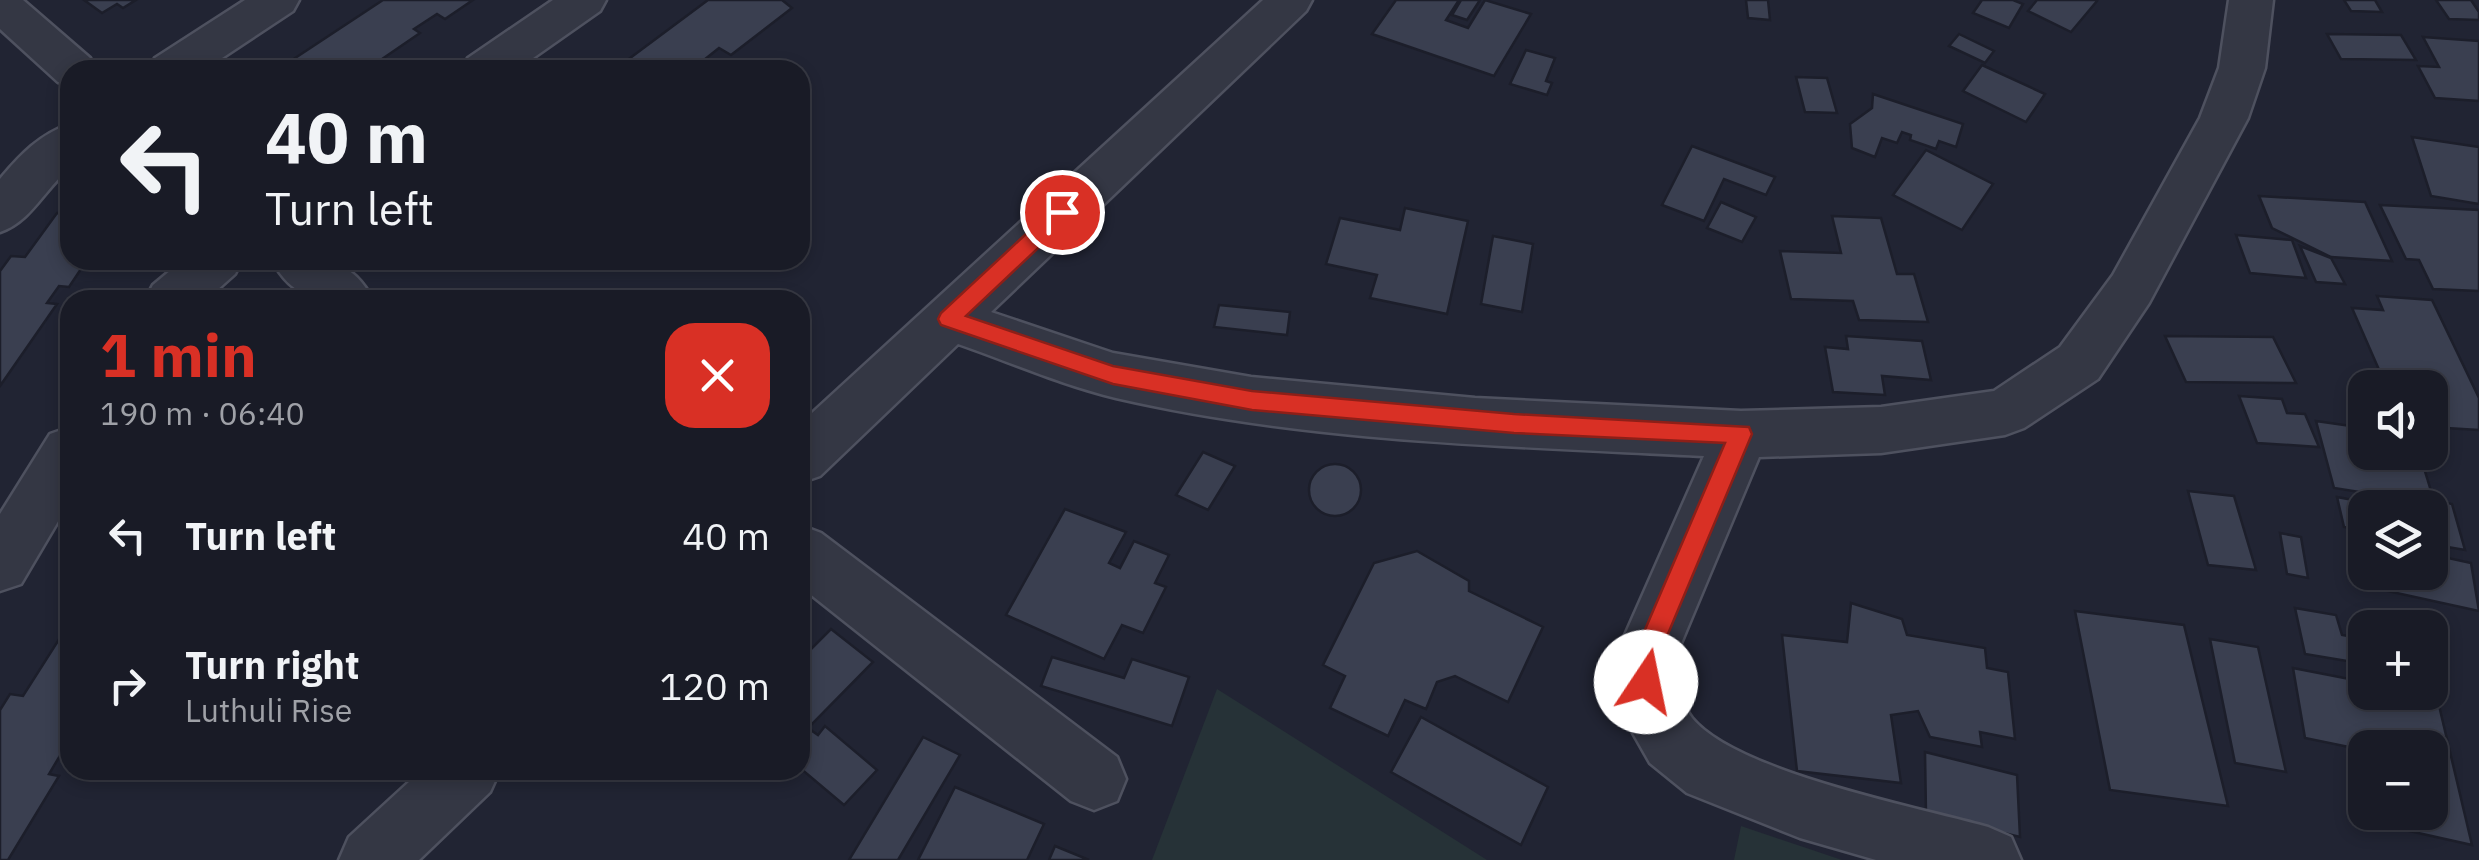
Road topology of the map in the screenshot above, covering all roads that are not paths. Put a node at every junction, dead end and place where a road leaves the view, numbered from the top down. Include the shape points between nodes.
1 (277, 0) edge
2 (584, 0) edge
3 (1290, 0) edge
4 (2250, 0) edge
5 (0, 4) edge
6 (63, 60) edge
7 (186, 60) edge
8 (498, 60) edge
9 (60, 150) edge
10 (0, 213) edge
11 (206, 270) edge
12 (310, 270) edge
13 (182, 290) edge
14 (334, 290) edge
15 (948, 319) junction
16 (1741, 434) junction
17 (810, 449) edge
18 (60, 467) edge
19 (810, 559) edge
20 (0, 565) edge
21 (1094, 779) dead end
22 (457, 780) edge
23 (372, 860) edge
24 (1988, 860) edge

1 - 7 street
2 - 8 street
3 - 15 street
4 - 16 street via 2242,68 2224,118 2131,289 2079,364 2005,412 1881,430
5 - 6 street
9 - 10 street
11 - 13 street
12 - 14 street
15 - 16 street via 1113,375 1252,400 1494,422
15 - 17 street
16 - 24 street via 1644,660 1648,705 1672,742 1709,771 1800,806
18 - 20 street
19 - 21 street
22 - 23 street

